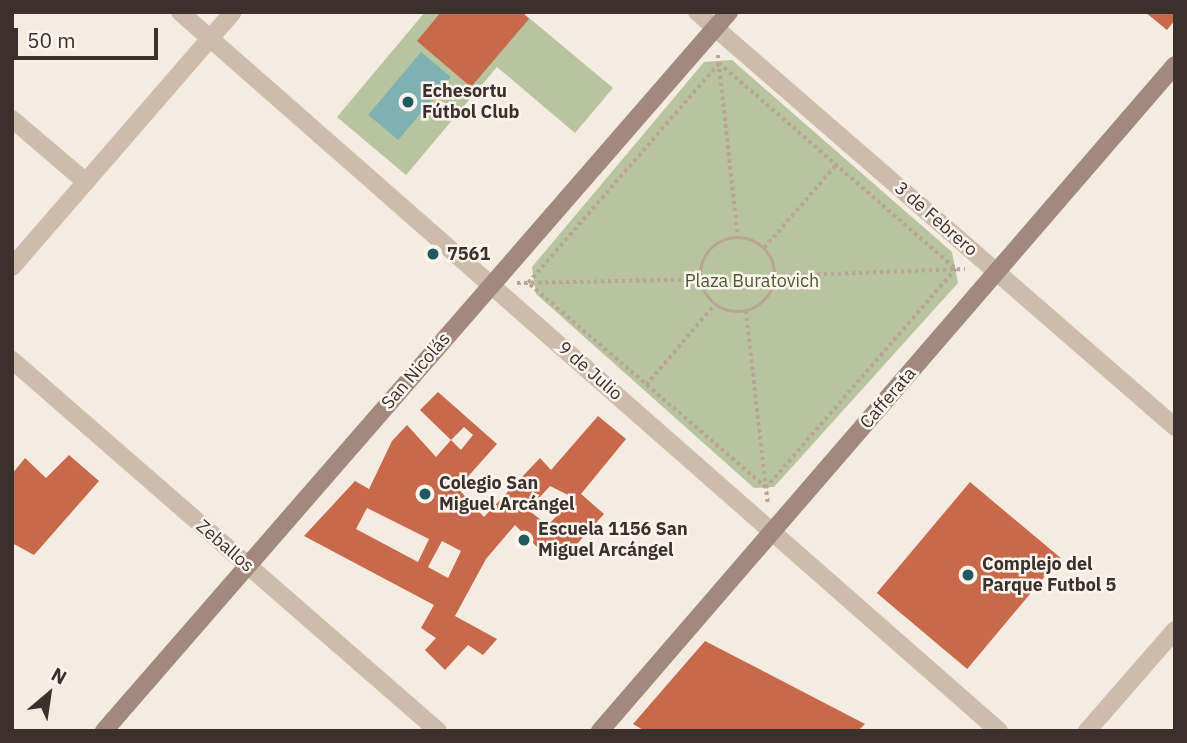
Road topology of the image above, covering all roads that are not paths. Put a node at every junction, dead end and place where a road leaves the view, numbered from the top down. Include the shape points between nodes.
1 (180, 12) edge
2 (233, 12) edge
3 (697, 12) edge
4 (729, 12) edge
5 (715, 28) junction
6 (210, 39) junction
7 (1175, 65) edge
8 (12, 119) edge
9 (86, 182) junction
10 (12, 267) edge
11 (997, 271) junction
12 (491, 285) junction
13 (12, 360) edge
14 (1175, 427) edge
15 (773, 531) junction
16 (247, 566) junction
17 (1175, 629) edge
18 (104, 731) edge
19 (438, 731) edge
20 (600, 731) edge
21 (999, 731) edge
22 (1087, 731) edge

1 - 6 street, 9 de Julio
2 - 6 street
3 - 5 street, 3 de Febrero
4 - 5 street, San Nicolás
5 - 11 street, 3 de Febrero
5 - 12 street, San Nicolás
6 - 9 street
6 - 12 street, 9 de Julio
7 - 11 street, Cafferata
8 - 9 street
9 - 10 street
11 - 14 street, 3 de Febrero
11 - 15 street, Cafferata
12 - 15 street, 9 de Julio
12 - 16 street, San Nicolás
13 - 16 street, Zeballos
15 - 20 street, Cafferata
15 - 21 street, 9 de Julio
16 - 18 street, San Nicolás
16 - 19 street, Zeballos
17 - 22 street

